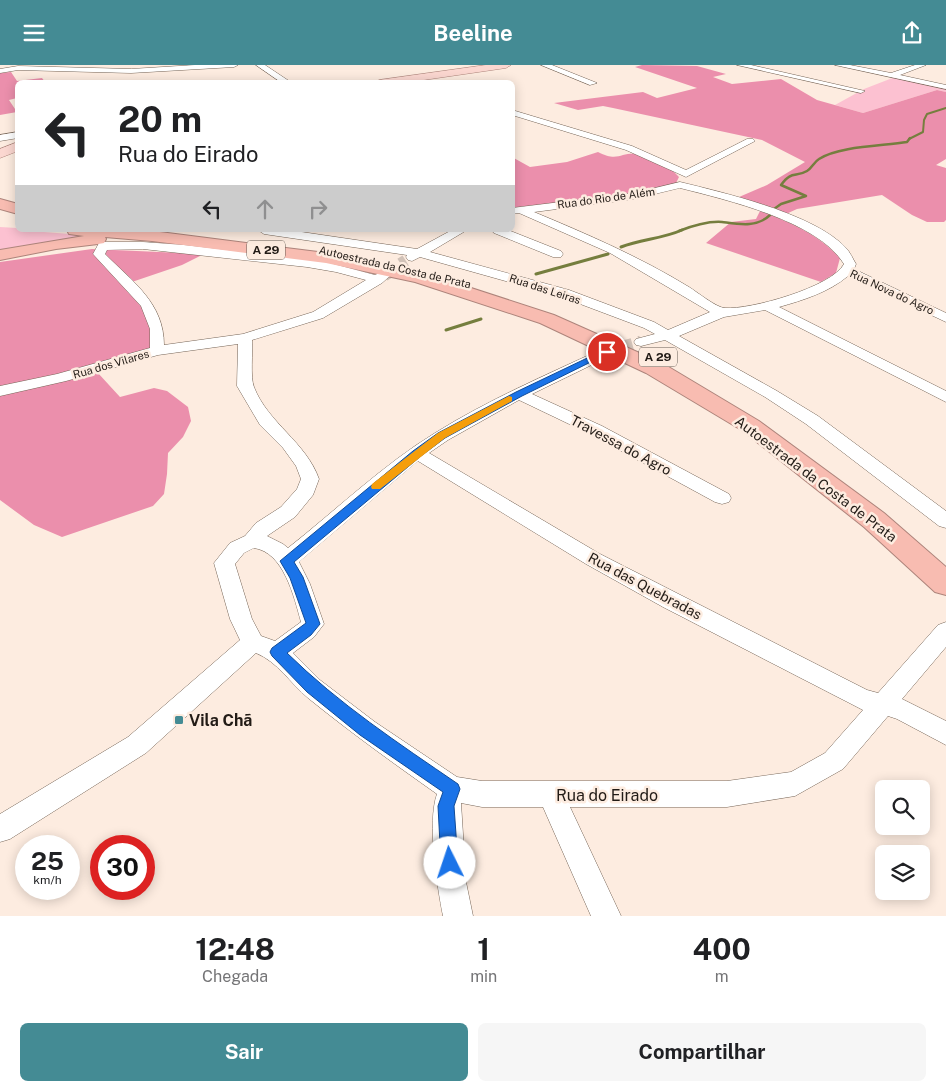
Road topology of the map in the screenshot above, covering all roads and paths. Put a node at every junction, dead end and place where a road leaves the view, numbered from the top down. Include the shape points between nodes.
1 (234, 65) edge
2 (260, 65) edge
3 (506, 65) edge
4 (545, 65) edge
5 (741, 65) edge
6 (839, 65) edge
7 (922, 65) edge
8 (20, 66) edge
9 (480, 67) edge
10 (912, 67) junction
11 (858, 69) junction
12 (0, 71) edge
13 (929, 71) dead end
14 (891, 75) junction
15 (283, 80) edge
16 (415, 80) edge
17 (593, 83) dead end
18 (823, 83) junction
19 (946, 87) edge
20 (809, 88) dead end
21 (861, 91) dead end
22 (515, 113) edge
23 (525, 116) junction
24 (515, 118) edge
25 (15, 136) edge
26 (0, 138) edge
27 (750, 141) dead end
28 (15, 146) edge
29 (0, 152) edge
30 (686, 174) junction
31 (680, 185) junction
32 (0, 204) edge
33 (15, 208) edge
34 (516, 210) edge
35 (0, 217) edge
36 (15, 219) edge
37 (127, 232) edge
38 (275, 232) edge
39 (432, 232) edge
40 (456, 232) edge
41 (503, 232) edge
42 (153, 233) edge
43 (443, 238) junction
44 (557, 254) dead end
45 (0, 255) edge
46 (412, 257) junction
47 (847, 270) junction
48 (767, 305) junction
49 (722, 313) junction
50 (946, 318) edge
51 (669, 335) junction
52 (246, 338) junction
53 (641, 342) tunnel mouth
54 (157, 351) junction
55 (607, 352) tunnel mouth
56 (0, 391) edge
57 (519, 394) junction
58 (946, 397) edge
59 (417, 453) junction
60 (722, 498) dead end
61 (946, 521) edge
62 (252, 541) junction
63 (286, 561) junction
64 (946, 561) edge
65 (946, 584) edge
66 (946, 631) edge
67 (253, 642) junction
68 (277, 652) junction
69 (881, 705) junction
70 (946, 735) edge
71 (452, 789) junction
72 (551, 795) junction
73 (0, 829) edge
74 (458, 916) edge
75 (606, 916) edge

1 - 8 street via 56,74
2 - 15 street
3 - 9 main road
4 - 17 street
5 - 18 street
6 - 11 street
7 - 10 street
8 - 12 street
9 - 16 main road
10 - 13 street
10 - 14 street
11 - 14 street
11 - 18 street
14 - 19 street
18 - 20 street
18 - 21 street
22 - 23 street
23 - 24 street
23 - 30 street via 629,148
25 - 26 street
27 - 30 street
28 - 29 main road
30 - 31 street
31 - 34 street, Rua do Rio de Além via 634,196
31 - 47 street, Rua do Rio de Além via 742,201 810,228 842,251 850,264
32 - 33 highway
34 - 49 street via 614,250
35 - 36 highway
37 - 42 highway, Autoestrada da Costa de Prata / A 29
38 - 46 street
39 - 43 street
40 - 43 street
41 - 44 street
42 - 45 highway via 90,239
42 - 64 highway, Autoestrada da Costa de Prata / A 29 via 216,236 331,251 433,273 556,312 667,361 767,420 892,512
42 - 65 highway, Autoestrada da Costa de Prata / A 29 via 326,258 379,269 466,291 548,319 654,368 751,426 874,520
43 - 46 street
46 - 51 street, Rua das Leiras via 564,293
47 - 48 street, Rua Nova do Agro via 834,281 802,296
47 - 50 street, Rua Nova do Agro
48 - 49 street, Rua Nova do Agro
48 - 58 street
49 - 51 street, Rua Nova do Agro
51 - 53 street, Rua Nova do Agro
51 - 61 street, Rua das Leiras via 812,420
52 - 54 street
52 - 54 street, Rua dos Vilares via 318,315 381,278 302,263 184,249 103,246 99,254 147,305 157,329
52 - 62 street via 245,386 266,421 290,444 305,465 310,479 306,491 288,512 263,528
54 - 56 street, Rua dos Vilares
55 - 57 street
57 - 59 street via 442,435
57 - 60 street, Travessa do Agro via 596,429
59 - 63 street
59 - 69 street, Rua das Quebradas via 593,559 862,699
62 - 63 street via 262,541 279,549
62 - 67 street via 236,547 224,563 241,619
63 - 68 street via 296,577 313,624
66 - 69 street, Rua do Eirado
67 - 68 street, Rua do Eirado
67 - 73 street via 137,745
68 - 71 street, Rua do Eirado via 312,687 366,730
69 - 70 street, Rua das Quebradas via 902,710
69 - 72 street, Rua do Eirado via 834,761 794,784 727,794
71 - 72 street, Rua do Eirado via 482,794
71 - 74 street via 446,806 451,882
72 - 75 street

